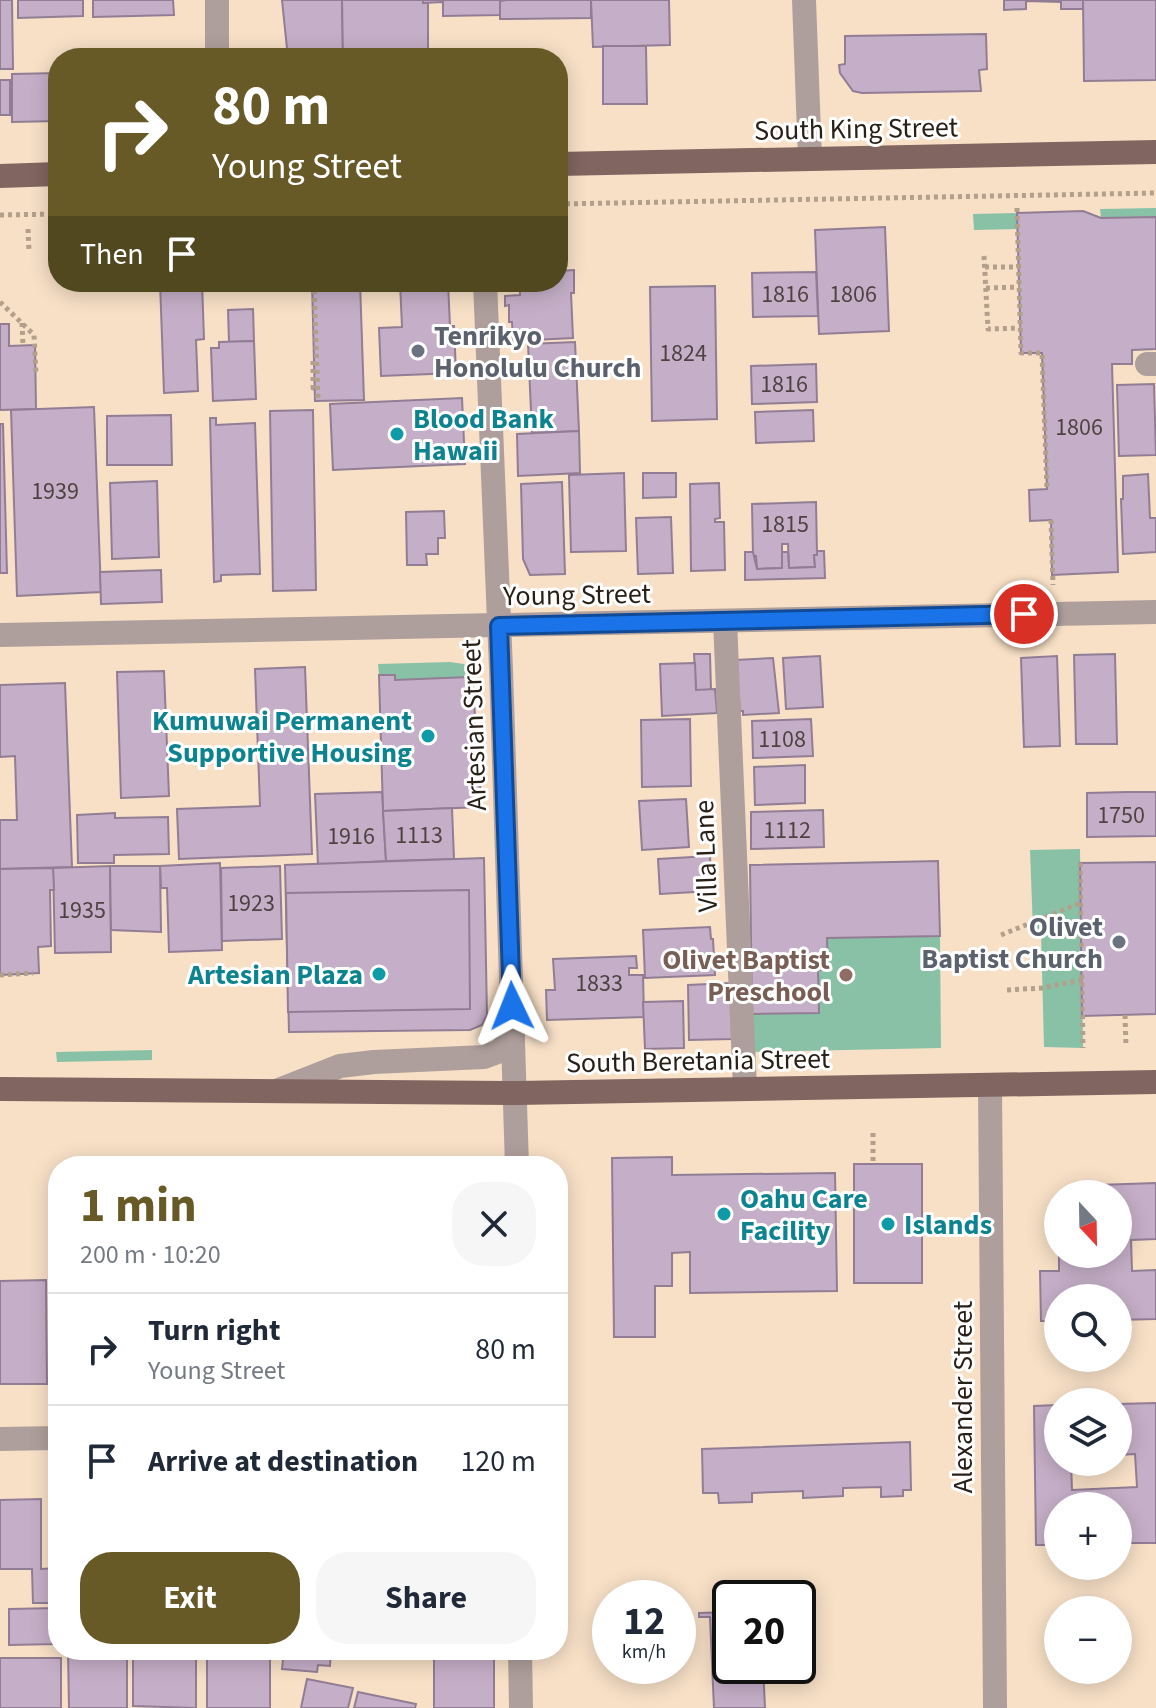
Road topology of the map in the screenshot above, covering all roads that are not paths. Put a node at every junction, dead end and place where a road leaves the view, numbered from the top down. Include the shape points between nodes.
1 (217, 0) edge
2 (804, 0) edge
3 (217, 48) edge
4 (1156, 152) edge
5 (810, 159) junction
6 (568, 164) edge
7 (48, 174) edge
8 (0, 176) edge
9 (485, 292) edge
10 (1156, 612) edge
11 (725, 621) junction
12 (499, 626) junction
13 (0, 635) edge
14 (513, 1035) junction
15 (1156, 1082) edge
16 (990, 1085) junction
17 (0, 1089) edge
18 (745, 1089) junction
19 (279, 1090) junction
20 (516, 1093) junction
21 (517, 1156) edge
22 (48, 1438) edge
23 (0, 1439) edge
24 (520, 1660) edge
25 (521, 1708) edge
26 (995, 1708) edge

1 - 3 street
2 - 5 street
4 - 5 main road, South King Street
5 - 6 main road, South King Street
7 - 8 main road
9 - 12 street, Artesian Street
10 - 11 street, Young Street
11 - 12 street, Young Street
11 - 18 street, Villa Lane
12 - 13 street, Young Street
12 - 14 street, Artesian Street
14 - 19 street via 500,1051 484,1057 357,1064 324,1070
14 - 20 street, Artesian Street
15 - 16 main road, South Beretania Street
16 - 18 main road, South Beretania Street
16 - 26 street, Alexander Street
17 - 19 main road, South Beretania Street
18 - 20 main road, South Beretania Street
19 - 20 main road, South Beretania Street
20 - 21 street, Artesian Street
22 - 23 street
24 - 25 street

